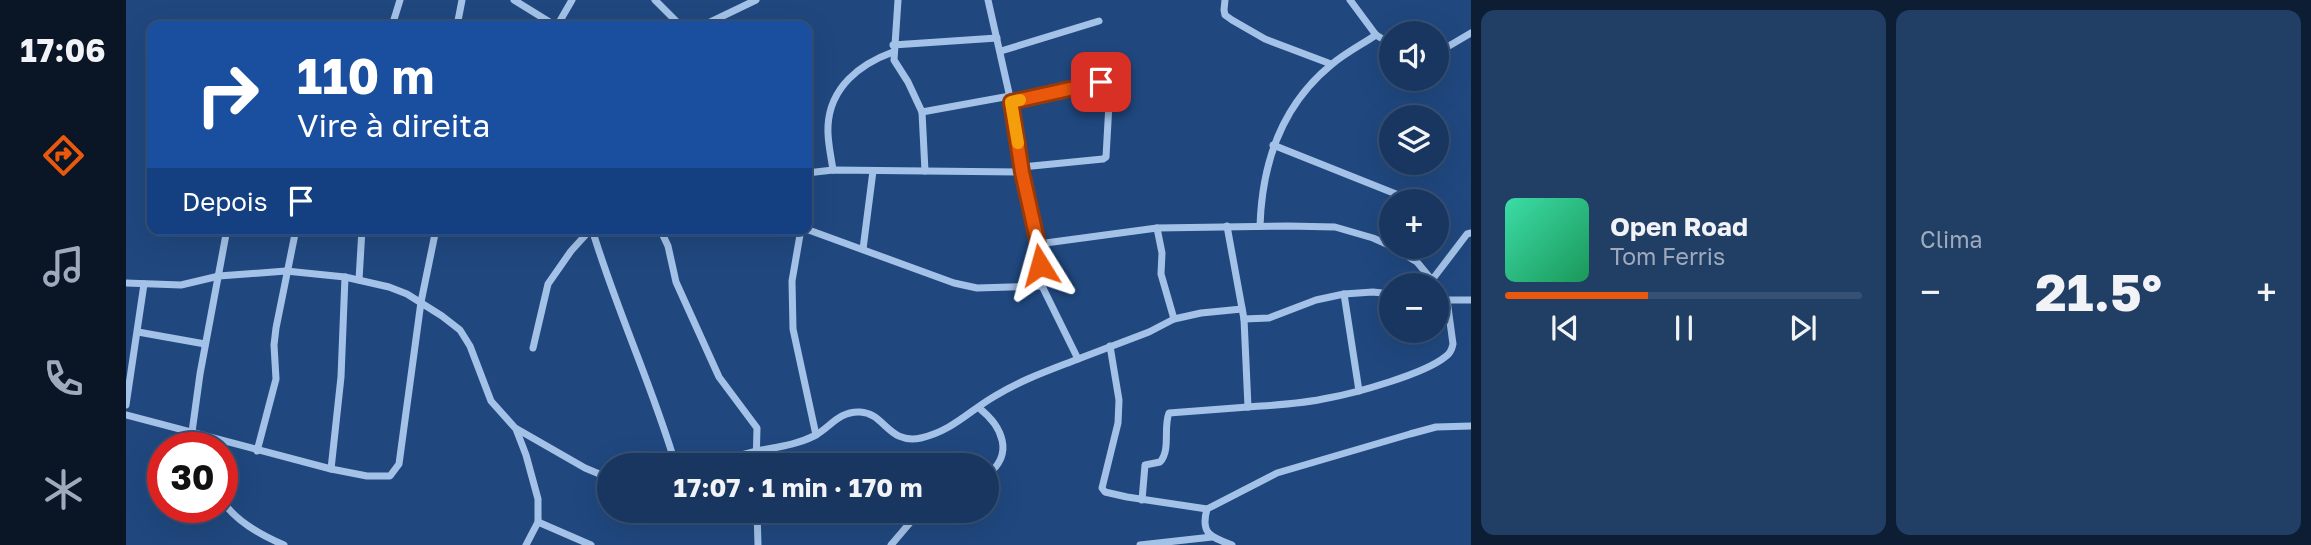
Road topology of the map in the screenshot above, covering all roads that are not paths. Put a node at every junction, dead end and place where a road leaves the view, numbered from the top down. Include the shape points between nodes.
1 (400, 0) edge
2 (462, 0) edge
3 (514, 0) edge
4 (572, 0) edge
5 (655, 0) edge
6 (756, 0) edge
7 (898, 0) edge
8 (988, 0) edge
9 (1225, 0) edge
10 (1350, 0) edge
11 (394, 21) edge
12 (458, 21) edge
13 (548, 21) edge
14 (559, 21) edge
15 (676, 21) edge
16 (712, 21) edge
17 (1099, 21) dead end
18 (1471, 33) edge
19 (1376, 35) junction
20 (1379, 37) edge
21 (997, 38) junction
22 (1449, 46) edge
23 (893, 48) junction
24 (1001, 51) junction
25 (1331, 64) junction
26 (1011, 99) junction
27 (922, 112) junction
28 (1273, 145) junction
29 (833, 170) junction
30 (1022, 170) junction
31 (873, 171) junction
32 (925, 171) junction
33 (812, 172) edge
34 (1383, 189) edge
35 (1227, 226) junction
36 (1260, 226) junction
37 (1157, 228) junction
38 (812, 232) edge
39 (1471, 233) edge
40 (226, 235) edge
41 (295, 235) edge
42 (362, 235) edge
43 (435, 235) edge
44 (586, 235) edge
45 (594, 235) edge
46 (663, 235) edge
47 (803, 235) edge
48 (1379, 241) edge
49 (1038, 244) junction
50 (863, 249) junction
51 (1412, 259) edge
52 (286, 271) junction
53 (1426, 273) edge
54 (1443, 273) edge
55 (219, 276) junction
56 (345, 277) junction
57 (359, 280) junction
58 (126, 283) edge
59 (144, 284) junction
60 (1042, 286) junction
61 (1343, 294) junction
62 (1379, 294) edge
63 (1449, 300) edge
64 (1471, 300) edge
65 (421, 302) junction
66 (1242, 309) junction
67 (1449, 315) edge
68 (1174, 319) junction
69 (1244, 319) junction
70 (138, 332) junction
71 (205, 344) junction
72 (1110, 346) junction
73 (533, 348) dead end
74 (1078, 359) junction
75 (1359, 391) junction
76 (126, 405) edge
77 (1248, 407) junction
78 (979, 408) junction
79 (126, 415) edge
80 (1471, 426) edge
81 (516, 429) junction
82 (192, 432) joint
83 (816, 435) junction
84 (238, 446) edge
85 (257, 451) junction
86 (755, 452) junction
87 (672, 453) edge
88 (751, 453) edge
89 (999, 461) edge
90 (331, 469) junction
91 (597, 473) edge
92 (1142, 500) junction
93 (1207, 509) junction
94 (238, 517) edge
95 (537, 522) junction
96 (757, 523) edge
97 (910, 523) edge
98 (1212, 537) junction
99 (284, 545) edge
100 (527, 545) edge
101 (591, 545) edge
102 (758, 545) edge
103 (891, 545) edge
104 (1140, 545) edge
105 (1232, 545) edge

1 - 11 street
2 - 12 street
3 - 13 street
4 - 14 street
5 - 15 street
6 - 16 street
7 - 23 street
8 - 21 street
9 - 25 street via 1224,10 1232,20 1265,39
10 - 19 street
17 - 24 street
18 - 22 street
19 - 20 street
19 - 25 street
21 - 23 street
21 - 24 street
23 - 27 street via 896,67
23 - 29 street via 866,64 836,94 828,127
24 - 26 street
25 - 28 street via 1284,120
26 - 27 street
26 - 30 street
26 - 30 street via 1101,82 1110,86 1106,157
27 - 32 street
28 - 34 street
28 - 36 street via 1261,195
29 - 31 street
29 - 33 street
30 - 32 street
30 - 49 street
31 - 32 street
31 - 50 street
35 - 36 street
35 - 37 street
35 - 66 street
36 - 48 street via 1335,227
37 - 49 street
37 - 68 street via 1161,274
38 - 50 street
39 - 54 street
40 - 55 street
41 - 52 street
42 - 57 street
43 - 65 street
44 - 73 street via 548,284
45 - 87 street
46 - 86 street via 676,282 719,377 757,428
47 - 83 street via 792,281 793,329
49 - 60 street
50 - 60 street via 977,288
51 - 53 street
52 - 55 street
52 - 56 street
52 - 85 street via 274,345 276,379
55 - 59 street via 181,285
55 - 71 street
56 - 57 street
56 - 90 street
57 - 65 street
58 - 59 street
59 - 70 street
60 - 74 street
61 - 62 street
61 - 69 street via 1269,317
61 - 75 street
63 - 64 street
65 - 81 street via 460,330 491,401
65 - 90 street via 399,464 390,477
66 - 68 street
66 - 69 street
67 - 75 street via 1453,344 1445,357
68 - 72 street
69 - 77 street
70 - 71 street
70 - 76 street
71 - 82 street
72 - 74 street
72 - 92 street via 1118,423 1102,488
74 - 78 street via 1019,383
75 - 77 street via 1302,403
77 - 92 street via 1169,413 1166,456 1145,465
78 - 83 street via 919,439 899,438 861,411 834,419
78 - 89 street via 999,427 1003,449
79 - 82 street
80 - 93 street via 1436,427 1277,473
81 - 91 street
81 - 95 street via 534,477
83 - 86 street
84 - 85 street
85 - 90 street
86 - 88 street
92 - 93 street
93 - 98 street via 1205,528
94 - 99 street
95 - 100 street
95 - 101 street
96 - 102 street
97 - 103 street
98 - 104 street
98 - 105 street

